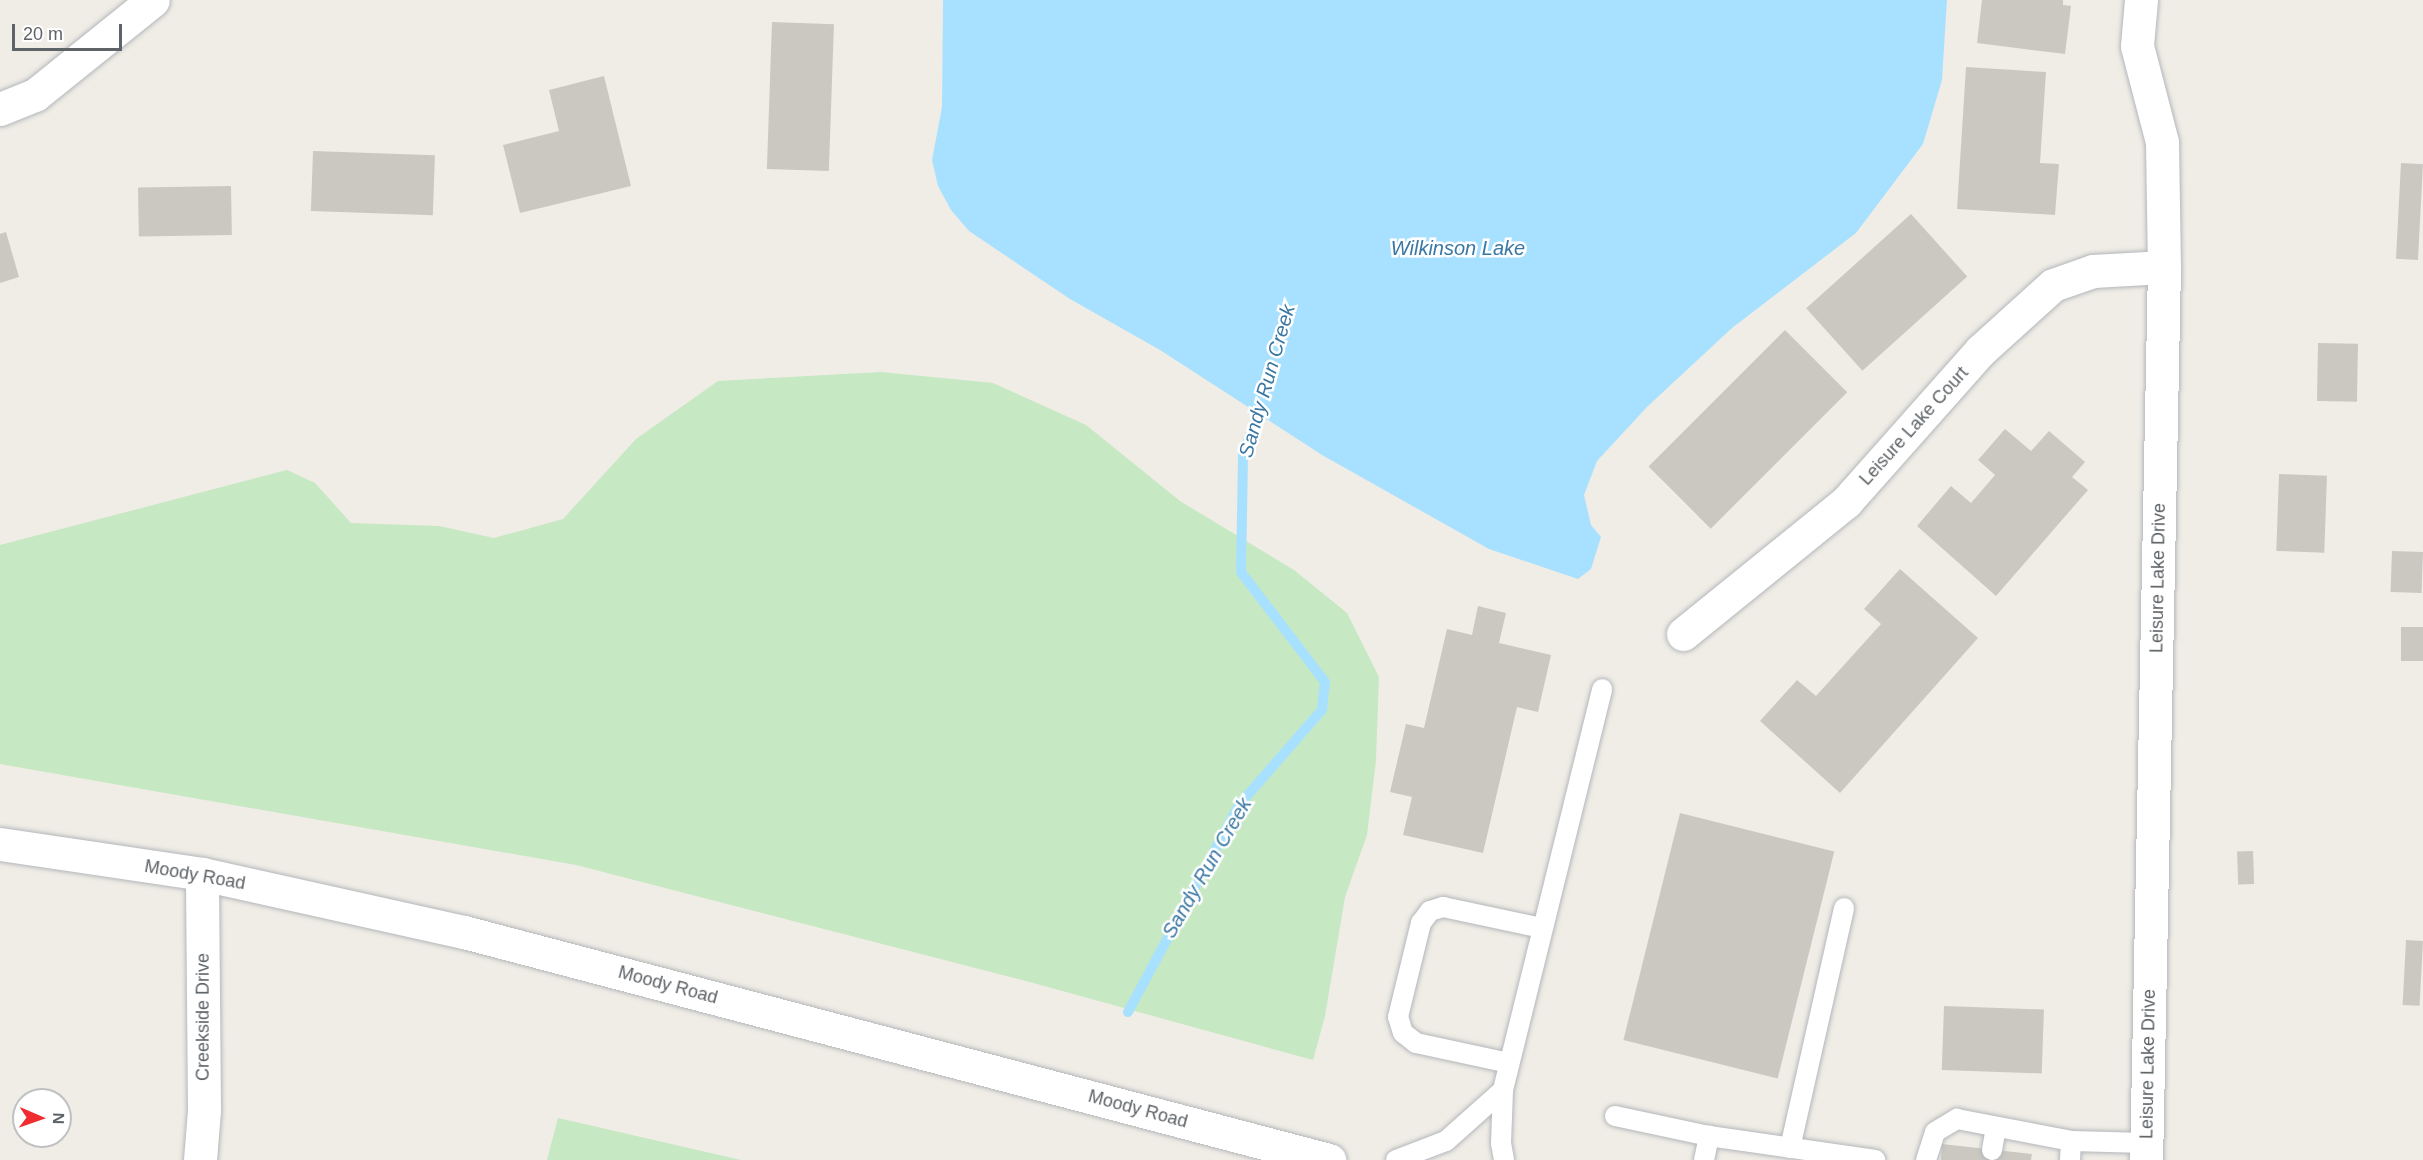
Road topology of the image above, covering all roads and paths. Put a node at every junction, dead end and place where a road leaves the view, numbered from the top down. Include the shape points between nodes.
1 (153, 0) edge
2 (2141, 0) edge
3 (0, 109) edge
4 (2164, 267) junction
5 (1683, 634) dead end
6 (1602, 688) dead end
7 (0, 844) edge
8 (202, 874) junction
9 (1844, 908) dead end
10 (1542, 928) junction
11 (1509, 1063) junction
12 (1503, 1090) junction
13 (1615, 1116) dead end
14 (1996, 1127) junction
15 (1709, 1136) junction
16 (1790, 1148) junction
17 (1992, 1150) dead end
18 (2071, 1150) edge
19 (2146, 1151) edge
20 (200, 1160) edge
21 (1329, 1160) edge
22 (1396, 1160) edge
23 (1504, 1160) edge
24 (1704, 1160) edge
25 (1875, 1160) edge
26 (1926, 1160) edge

1 - 3 street via 35,95
2 - 4 street, Leisure Lake Drive via 2137,46 2162,141
4 - 5 street, Leisure Lake Court via 2093,271 2053,285 1980,351 1846,502
4 - 19 street, Leisure Lake Drive
6 - 10 lane
7 - 8 street, Moody Road
8 - 20 street, Creekside Drive via 204,1110
8 - 21 street, Moody Road via 464,932
9 - 16 lane
10 - 11 lane
10 - 11 lane via 1443,906 1430,911 1421,923 1398,1017 1403,1033 1416,1042
11 - 12 lane
12 - 22 lane via 1446,1141
12 - 23 lane
13 - 15 lane
14 - 17 lane
14 - 18 lane
14 - 26 lane via 1957,1119 1935,1132
15 - 16 lane
15 - 24 lane
16 - 25 lane
18 - 19 lane

